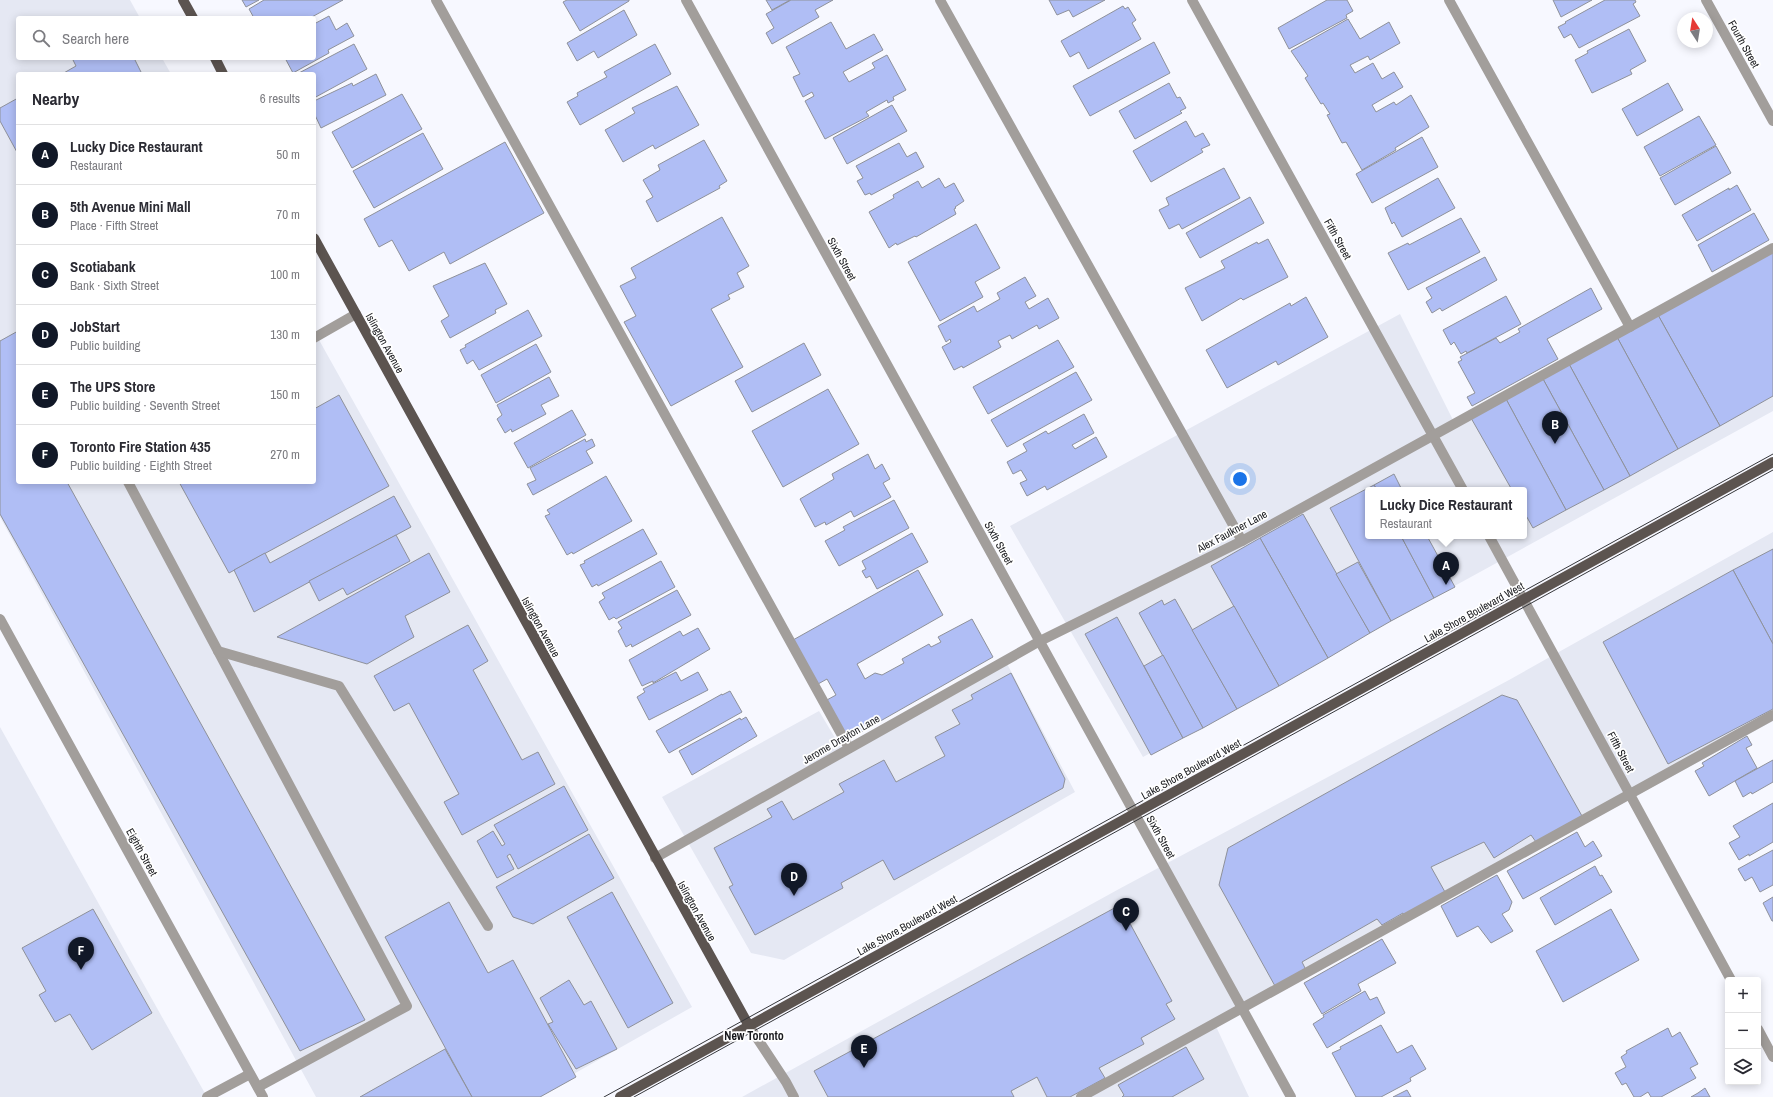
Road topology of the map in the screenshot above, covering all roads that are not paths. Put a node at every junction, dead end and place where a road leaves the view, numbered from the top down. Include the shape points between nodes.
1 (183, 0) edge
2 (436, 0) edge
3 (686, 0) edge
4 (940, 0) edge
5 (1192, 0) edge
6 (1450, 0) edge
7 (1706, 0) edge
8 (192, 16) edge
9 (216, 60) edge
10 (222, 72) edge
11 (1773, 121) edge
12 (316, 242) edge
13 (1773, 248) edge
14 (356, 314) junction
15 (1630, 327) junction
16 (316, 337) edge
17 (1432, 435) junction
18 (1773, 462) edge
19 (129, 484) edge
20 (1461, 487) edge
21 (1491, 539) edge
22 (1242, 540) junction
23 (1523, 599) junction
24 (0, 619) edge
25 (1040, 641) junction
26 (218, 651) junction
27 (1773, 715) edge
28 (849, 748) junction
29 (1630, 793) junction
30 (1135, 814) junction
31 (655, 858) junction
32 (488, 926) dead end
33 (1729, 977) edge
34 (1243, 1008) junction
35 (749, 1026) junction
36 (1761, 1035) edge
37 (1773, 1057) edge
38 (250, 1074) junction
39 (258, 1087) junction
40 (207, 1097) edge
41 (263, 1097) edge
42 (620, 1097) edge
43 (794, 1097) edge
44 (1081, 1097) edge
45 (1291, 1097) edge

1 - 8 main road
2 - 28 street
3 - 25 street, Sixth Street
4 - 22 street
5 - 17 street, Fifth Street
6 - 15 street
7 - 11 street, Fourth Street
9 - 10 main road
12 - 14 main road, Islington Avenue
13 - 15 street, Alex Faulkner Lane
14 - 16 street
14 - 31 main road, Islington Avenue
15 - 17 street, Alex Faulkner Lane
17 - 20 street, Fifth Street
17 - 22 street, Alex Faulkner Lane
18 - 23 main road, Lake Shore Boulevard West
19 - 26 street
21 - 23 street, Fifth Street
22 - 25 street, Alex Faulkner Lane
23 - 29 street, Fifth Street
23 - 30 main road, Lake Shore Boulevard West
24 - 38 street, Eighth Street
25 - 28 street, Jerome Drayton Lane
25 - 30 street, Sixth Street
26 - 32 street via 339,686
26 - 39 street via 407,1006
27 - 29 street
28 - 31 street, Jerome Drayton Lane
29 - 33 street, Fifth Street
29 - 34 street
30 - 34 street, Sixth Street
30 - 35 main road, Lake Shore Boulevard West
31 - 35 main road, Islington Avenue
34 - 44 street
34 - 45 street, Sixth Street
35 - 42 main road, Lake Shore Boulevard West
35 - 43 street
36 - 37 street
38 - 39 street, Eighth Street
38 - 40 street
39 - 41 street, Eighth Street

